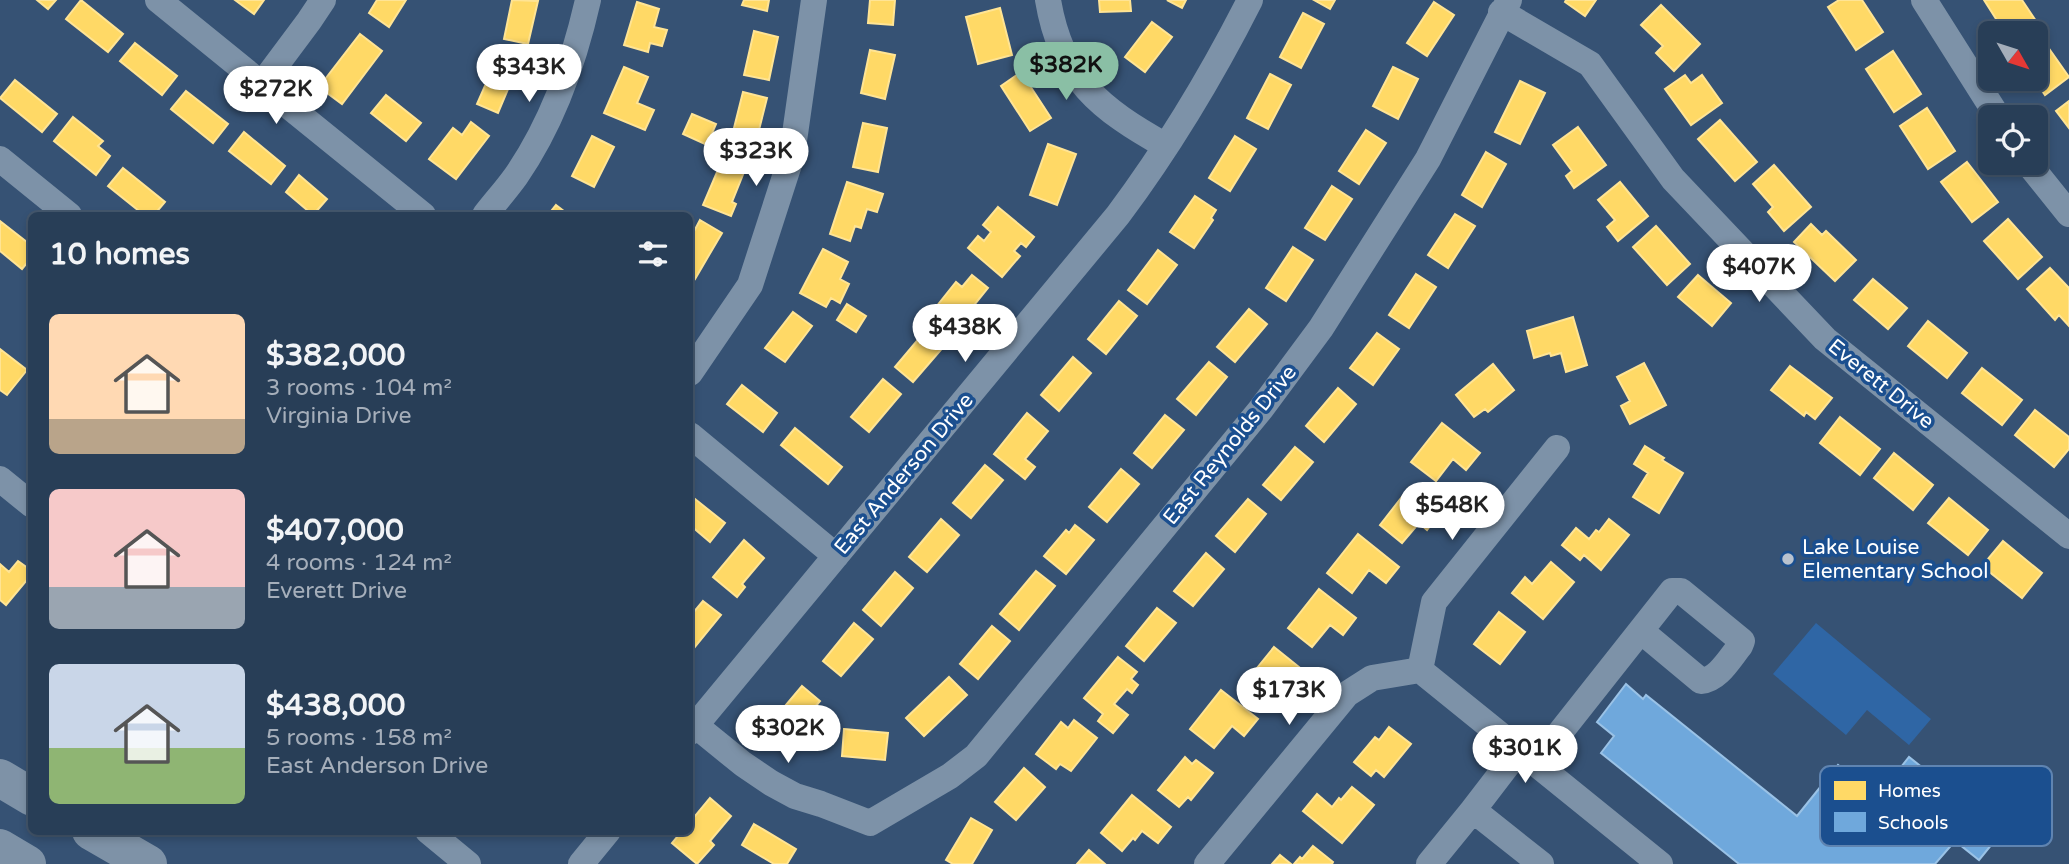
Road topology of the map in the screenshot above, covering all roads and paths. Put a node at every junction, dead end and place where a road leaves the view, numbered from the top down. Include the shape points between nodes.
1 (158, 0) edge
2 (323, 0) edge
3 (588, 0) edge
4 (814, 0) edge
5 (1048, 0) edge
6 (1250, 0) edge
7 (1924, 0) edge
8 (1505, 6) edge
9 (262, 84) junction
10 (1990, 105) edge
11 (1166, 146) junction
12 (0, 159) edge
13 (2038, 175) edge
14 (65, 212) edge
15 (419, 212) edge
16 (487, 212) edge
17 (2069, 214) edge
18 (693, 369) edge
19 (693, 437) edge
20 (1557, 448) dead end
21 (0, 479) edge
22 (28, 502) edge
23 (2069, 536) edge
24 (836, 556) junction
25 (1641, 631) dead end
26 (1420, 670) junction
27 (693, 724) edge
28 (693, 727) edge
29 (1527, 757) junction
30 (0, 778) edge
31 (28, 795) edge
32 (1473, 810) junction
33 (98, 835) edge
34 (433, 835) edge
35 (605, 835) edge
36 (0, 848) edge
37 (27, 864) edge
38 (148, 864) edge
39 (468, 864) edge
40 (581, 864) edge
41 (1207, 864) edge
42 (1429, 864) edge
43 (1541, 864) edge
44 (1660, 864) edge

1 - 9 street
2 - 9 street
3 - 16 street via 560,94 516,176
4 - 18 street via 792,155 750,285
5 - 11 street via 1058,39 1084,86 1115,116
6 - 11 street, East Anderson Drive
7 - 10 street
8 - 23 street, Everett Drive via 1590,64 1673,179 1825,339
8 - 28 street, East Reynolds Drive via 1428,159 1321,328 1261,409 975,756 870,823 795,796
9 - 15 street
11 - 24 street, East Anderson Drive via 1097,243
12 - 14 street
13 - 17 street
19 - 24 street
20 - 26 street via 1434,602
21 - 22 street
24 - 27 street, East Anderson Drive
25 - 29 street
26 - 29 street
26 - 41 street via 1372,678 1347,694
29 - 32 street
29 - 44 street
30 - 31 highway
32 - 42 street
32 - 43 street
33 - 38 highway
34 - 39 street
35 - 40 street
36 - 37 highway

